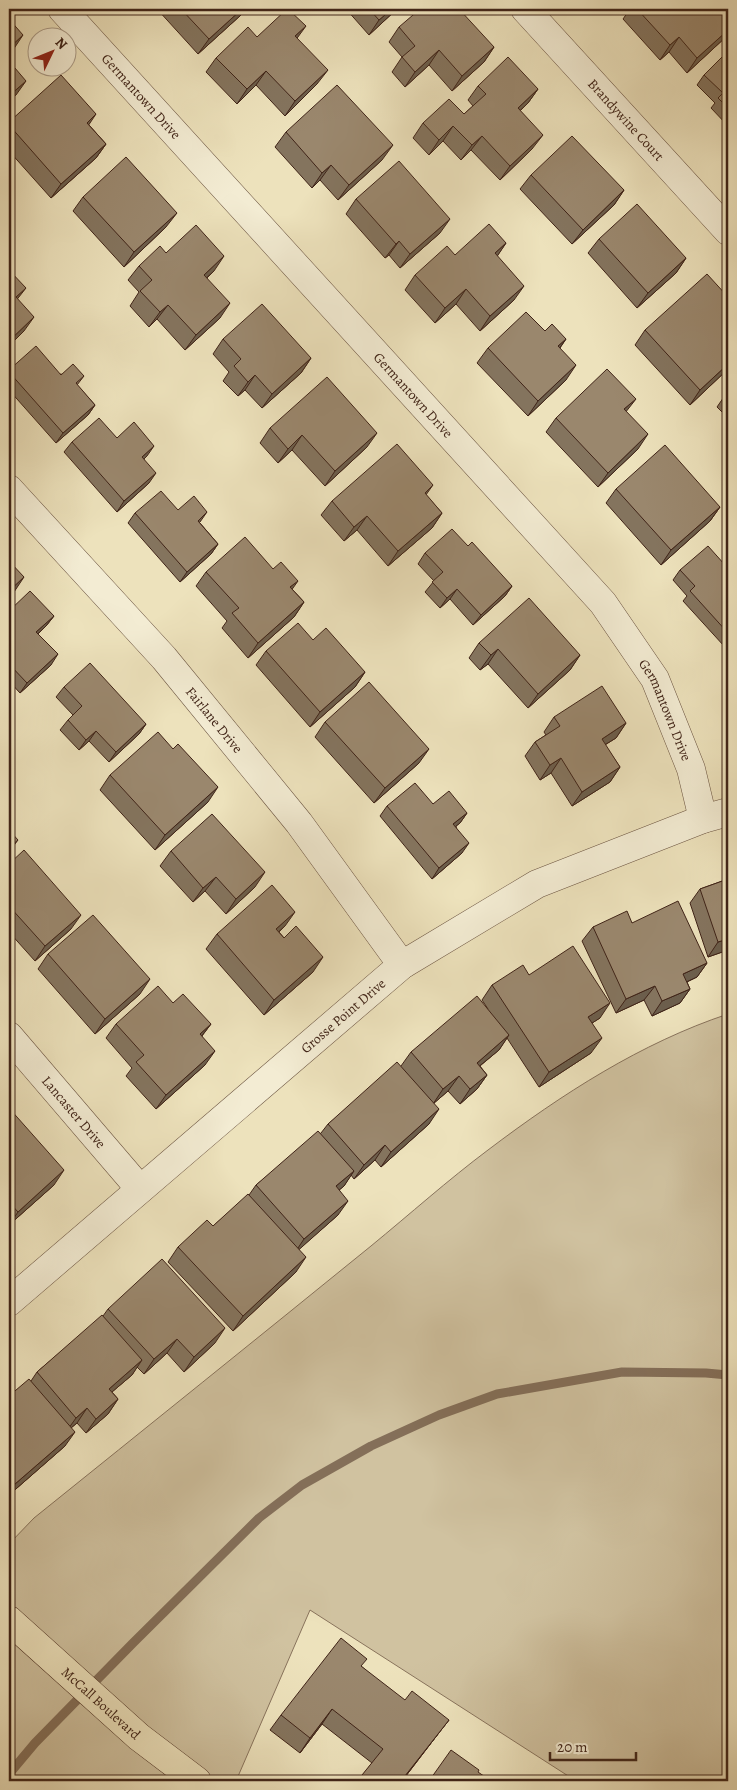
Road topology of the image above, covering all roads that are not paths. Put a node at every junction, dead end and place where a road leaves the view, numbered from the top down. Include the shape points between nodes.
1 (62, 9) edge
2 (525, 9) edge
3 (728, 231) edge
4 (9, 489) edge
5 (716, 816) edge
6 (402, 965) junction
7 (9, 1036) edge
8 (140, 1189) junction
9 (9, 1302) edge
10 (14, 1626) edge
11 (197, 1781) edge

1 - 5 street, Germantown Drive via 603,603 655,679 691,769
2 - 3 street, Brandywine Court
4 - 6 street, Fairlane Drive via 164,658 299,823
5 - 6 street, Grosse Point Drive via 537,884
6 - 8 street, Grosse Point Drive
7 - 8 street, Lancaster Drive
8 - 9 street, Grosse Point Drive
10 - 11 main road, McCall Boulevard via 139,1737

